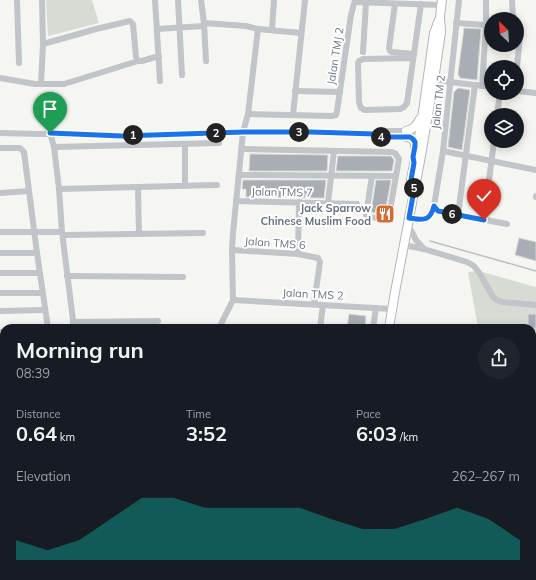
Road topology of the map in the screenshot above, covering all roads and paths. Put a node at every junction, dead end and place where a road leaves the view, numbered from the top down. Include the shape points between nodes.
1 (18, 0) edge
2 (42, 0) edge
3 (154, 0) edge
4 (178, 0) edge
5 (201, 0) edge
6 (274, 0) edge
7 (305, 0) edge
8 (459, 0) edge
9 (486, 0) edge
10 (512, 0) edge
11 (355, 1) edge
12 (366, 2) junction
13 (441, 3) edge
14 (395, 4) junction
15 (421, 4) junction
16 (486, 12) edge
17 (513, 12) edge
18 (440, 17) junction
19 (456, 23) junction
20 (204, 25) junction
21 (484, 25) edge
22 (180, 28) junction
23 (258, 28) junction
24 (157, 29) junction
25 (272, 30) junction
26 (301, 33) junction
27 (43, 44) junction
28 (363, 52) dead end
29 (486, 52) edge
30 (159, 56) junction
31 (413, 56) junction
32 (138, 61) junction
33 (206, 61) dead end
34 (19, 63) dead end
35 (182, 75) dead end
36 (0, 78) edge
37 (434, 80) junction
38 (160, 81) dead end
39 (450, 82) junction
40 (41, 84) junction
41 (475, 85) junction
42 (482, 86) joint
43 (295, 91) junction
44 (340, 92) junction
45 (524, 92) edge
46 (536, 93) edge
47 (248, 114) junction
48 (293, 115) junction
49 (422, 116) junction
50 (244, 132) junction
51 (0, 133) edge
52 (50, 133) junction
53 (406, 134) junction
54 (422, 135) junction
55 (219, 143) dead end
56 (185, 144) junction
57 (54, 147) junction
58 (0, 148) edge
59 (493, 148) edge
60 (242, 149) junction
61 (334, 151) junction
62 (443, 151) junction
63 (466, 155) junction
64 (492, 160) junction
65 (414, 163) junction
66 (536, 170) edge
67 (239, 175) junction
68 (331, 176) junction
69 (372, 176) junction
70 (396, 176) junction
71 (216, 185) dead end
72 (185, 186) junction
73 (138, 187) junction
74 (59, 189) junction
75 (414, 190) junction
76 (29, 191) junction
77 (0, 193) edge
78 (236, 201) junction
79 (299, 202) junction
80 (328, 202) junction
81 (357, 204) dead end
82 (434, 206) junction
83 (458, 215) junction
84 (484, 220) junction
85 (408, 221) junction
86 (507, 224) dead end
87 (0, 232) edge
88 (36, 232) junction
89 (63, 233) junction
90 (203, 233) dead end
91 (139, 234) junction
92 (404, 244) junction
93 (424, 249) junction
94 (232, 250) junction
95 (0, 253) edge
96 (36, 253) junction
97 (298, 254) junction
98 (0, 273) edge
99 (39, 273) junction
100 (67, 276) junction
101 (184, 277) dead end
102 (0, 293) edge
103 (42, 293) junction
104 (233, 300) junction
105 (314, 304) junction
106 (323, 305) junction
107 (536, 305) edge
108 (376, 308) junction
109 (392, 309) junction
110 (45, 310) junction
111 (0, 311) edge
112 (158, 321) dead end
113 (47, 324) edge
114 (74, 324) edge
115 (95, 324) edge
116 (221, 324) edge
117 (321, 324) edge
118 (374, 324) edge
119 (390, 324) edge

1 - 34 street
2 - 27 street
3 - 24 street
4 - 22 street
5 - 20 street
6 - 25 street
7 - 26 street
8 - 19 street, Jalan TM 2
9 - 16 street
10 - 17 street
11 - 12 street
11 - 44 street, Jalan TMJ 2
12 - 14 street
12 - 28 street
13 - 15 street
13 - 18 main road
14 - 15 street
14 - 31 street via 388,48 392,52
15 - 31 street
18 - 37 main road via 441,32
18 - 49 main road via 434,32
19 - 21 street
19 - 39 street, Jalan TM 2
20 - 22 street
20 - 23 street
20 - 33 street
22 - 24 street
22 - 35 street
23 - 25 street
23 - 47 street
24 - 30 street
25 - 26 street
26 - 43 street
27 - 32 street via 130,21 133,24
27 - 40 street
29 - 42 street
30 - 32 street
30 - 38 street
31 - 31 street via 407,103 404,107 365,110 361,108 359,60
32 - 40 street via 64,84
36 - 40 street
37 - 39 street
37 - 54 main road
39 - 41 street
39 - 62 street, Jalan TM 2
41 - 42 street
41 - 63 street
43 - 44 street
43 - 48 street
44 - 48 street, Jalan TMJ 2 via 336,114 332,116
45 - 46 street
47 - 48 street
47 - 50 street
49 - 53 main road via 416,126
49 - 54 main road
50 - 52 street via 122,136
50 - 53 street
50 - 60 street
51 - 52 street
52 - 57 street
53 - 54 street
53 - 65 main road via 415,142
54 - 65 main road
54 - 75 main road
55 - 56 street
56 - 57 street
56 - 72 street
57 - 74 street
58 - 76 street via 20,148 24,152
59 - 64 street
60 - 61 street
60 - 67 street
61 - 68 street
61 - 70 street via 396,153 399,159
62 - 63 street
62 - 82 street, Jalan TM 2
63 - 64 street
63 - 83 street
64 - 66 street
64 - 84 street
65 - 75 main road via 411,180
67 - 68 street
67 - 78 street
68 - 69 street
68 - 80 street
69 - 70 street
69 - 70 street via 366,215 369,217 389,216
71 - 72 street
72 - 73 street
73 - 74 street
73 - 91 street
74 - 89 street
75 - 85 main road
76 - 77 street
76 - 88 street
78 - 79 street, Jalan TMS 7
78 - 94 street
79 - 80 street, Jalan TMS 7
79 - 97 street
80 - 81 street, Jalan TMS 7
82 - 83 street via 438,211
82 - 85 street via 428,218
83 - 84 street
84 - 86 street
85 - 92 main road
85 - 93 street via 416,240
87 - 88 street
88 - 89 street
88 - 96 street
89 - 91 street
89 - 100 street
90 - 91 street
92 - 93 street
92 - 109 main road
93 - 107 street via 474,266 497,300
94 - 97 street, Jalan TMS 6
94 - 104 street
95 - 96 street
96 - 99 street
97 - 105 street, Jalan TMS 6 via 316,257 320,262
98 - 99 street
99 - 103 street
100 - 101 street
100 - 114 street
102 - 103 street
103 - 110 street
104 - 105 street, Jalan TMS 2
104 - 116 street
105 - 106 street, Jalan TMS 2
106 - 108 street, Jalan TMS 2
106 - 117 street
108 - 109 street, Jalan TMS 2
108 - 118 street
109 - 119 main road
110 - 111 street
110 - 113 street
112 - 115 street

